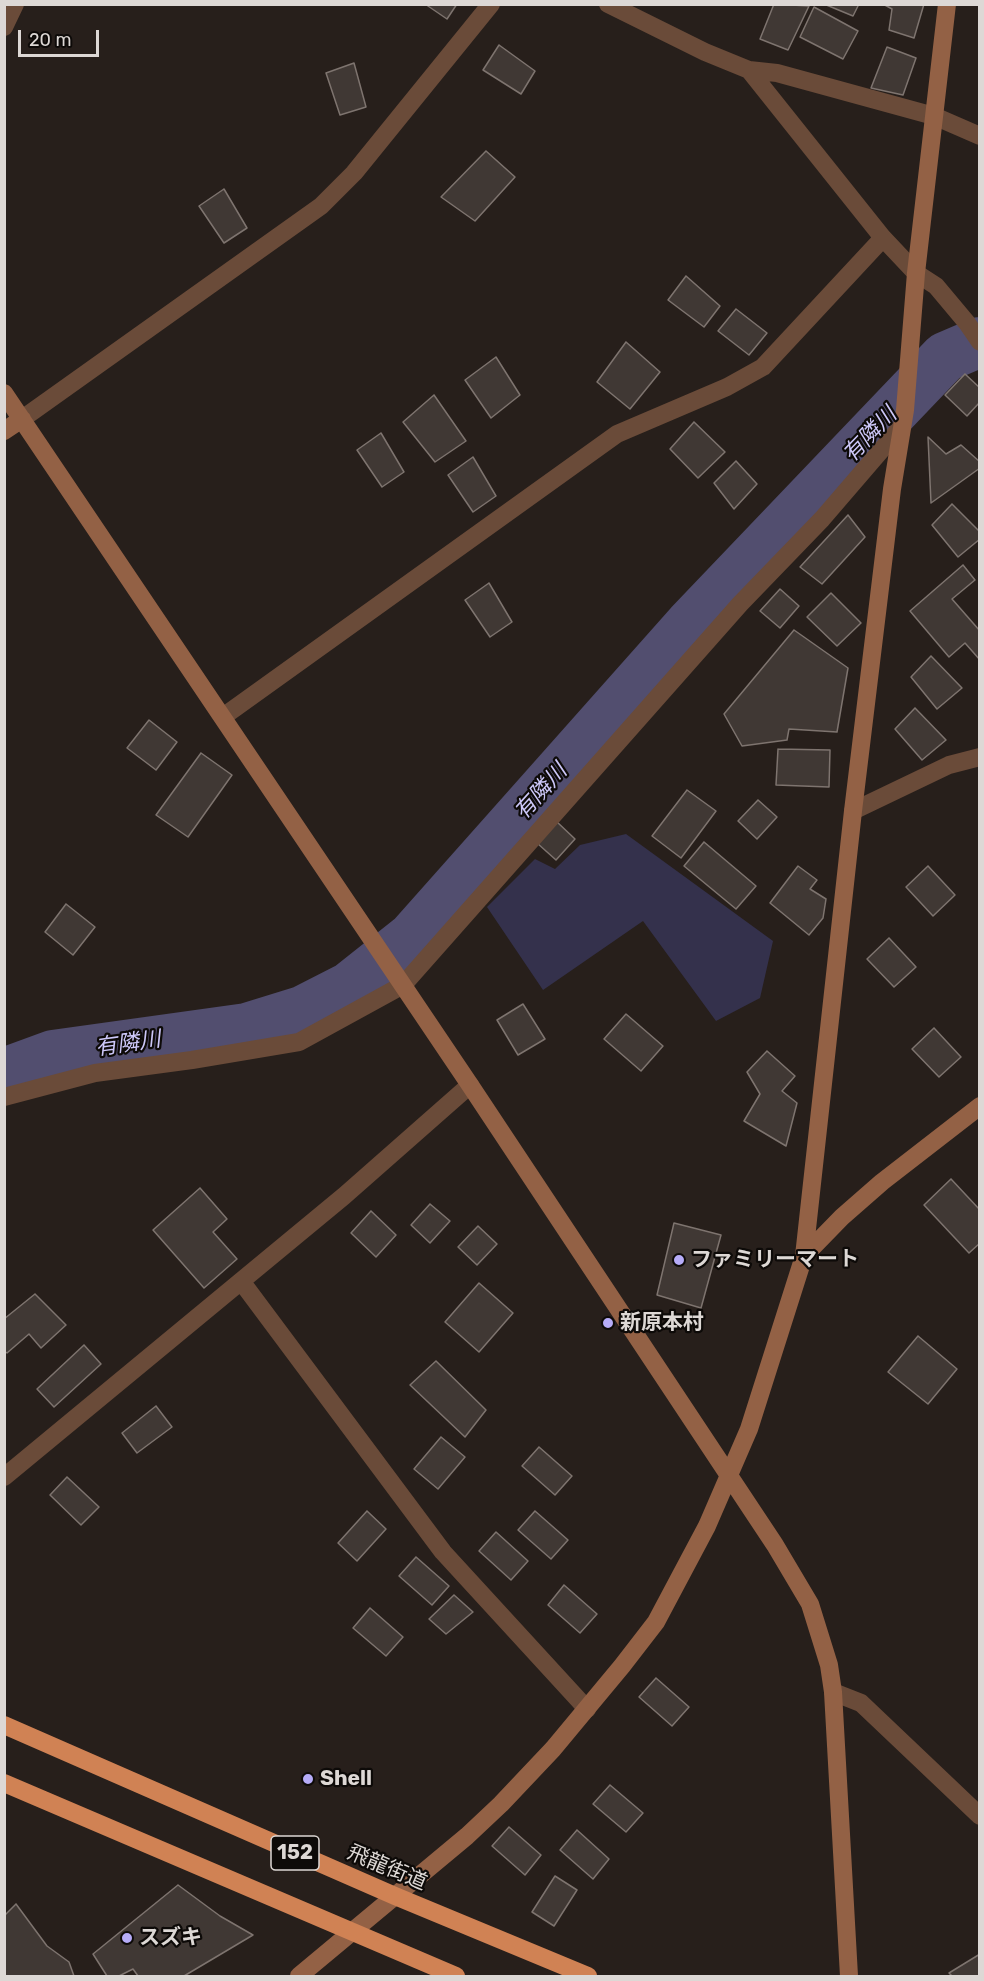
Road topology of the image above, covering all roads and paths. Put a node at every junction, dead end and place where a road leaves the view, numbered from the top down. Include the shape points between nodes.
1 (15, 4) edge
2 (491, 4) edge
3 (608, 4) edge
4 (947, 4) edge
5 (4, 27) edge
6 (749, 70) junction
7 (934, 116) junction
8 (980, 136) edge
9 (883, 238) junction
10 (916, 273) junction
11 (980, 342) edge
12 (4, 393) edge
13 (903, 418) junction
14 (22, 419) junction
15 (4, 431) edge
16 (224, 717) junction
17 (980, 757) edge
18 (853, 811) junction
19 (400, 980) junction
20 (470, 1085) junction
21 (4, 1097) edge
22 (980, 1106) edge
23 (804, 1256) junction
24 (241, 1281) junction
25 (729, 1476) junction
26 (4, 1477) edge
27 (833, 1692) junction
28 (586, 1709) junction
29 (4, 1725) edge
30 (4, 1783) edge
31 (980, 1816) edge
32 (395, 1896) junction
33 (351, 1933) junction
34 (298, 1977) edge
35 (456, 1977) edge
36 (588, 1977) edge
37 (849, 1977) edge

1 - 5 street
2 - 14 street via 354,173 321,206
3 - 6 street
4 - 7 street
6 - 7 street
6 - 9 street
7 - 8 street
7 - 10 street
9 - 10 street
9 - 16 street via 764,367 617,434
10 - 11 street via 936,286
10 - 13 street
12 - 14 street
13 - 18 street
13 - 19 street via 822,519 740,604
14 - 15 street
14 - 16 street
16 - 19 street
17 - 18 street via 950,765
18 - 23 street
19 - 20 street
19 - 21 street via 299,1042 95,1073
20 - 24 street
20 - 25 street
22 - 23 street via 882,1182
23 - 25 street via 749,1430
24 - 26 street
24 - 28 street via 443,1552
25 - 27 street via 810,1604
25 - 28 street via 656,1622
27 - 31 street via 861,1703
27 - 37 street
28 - 32 street via 501,1804
29 - 32 highway, 飛龍街道 / 152
30 - 33 highway, 152
32 - 33 street
32 - 36 highway, 飛龍街道 / 152
33 - 34 street
33 - 35 highway, 152

